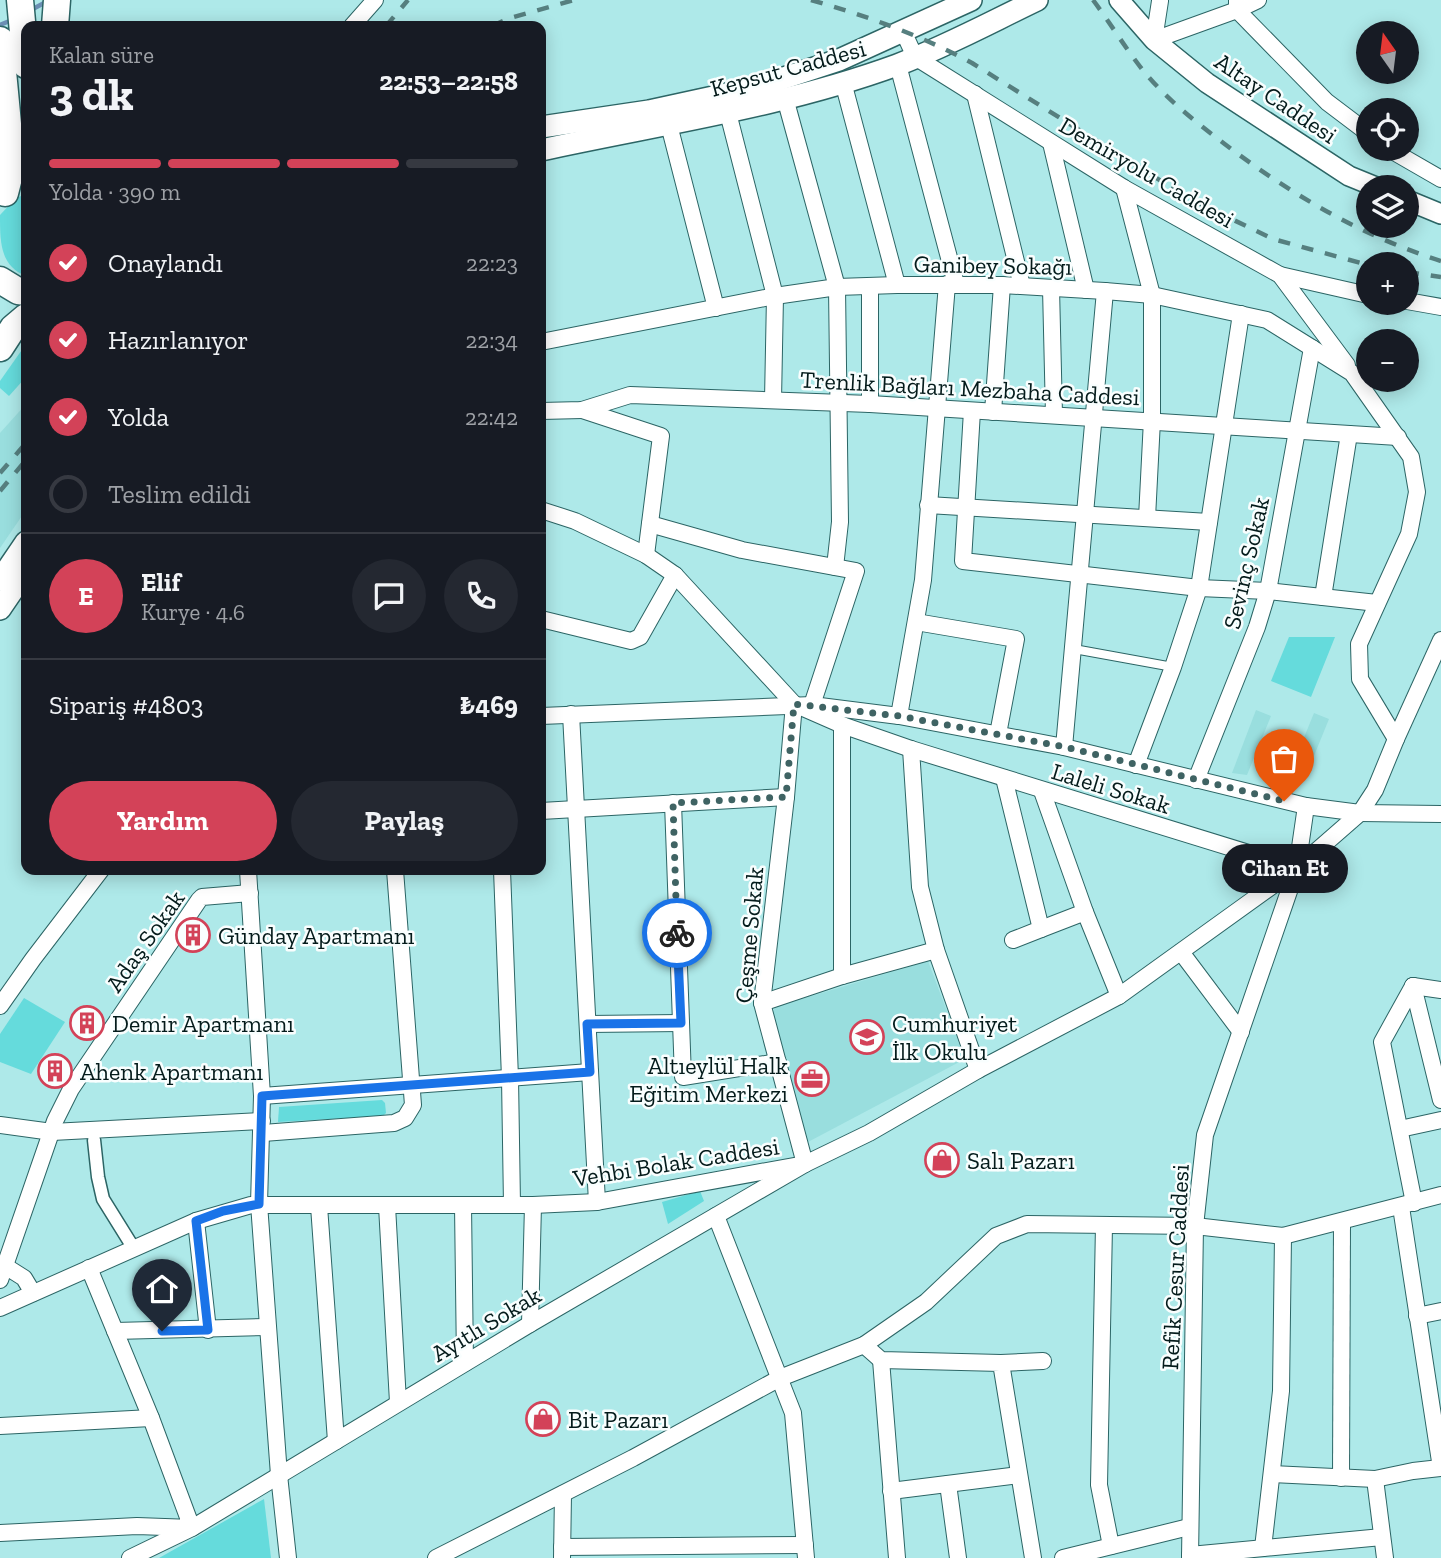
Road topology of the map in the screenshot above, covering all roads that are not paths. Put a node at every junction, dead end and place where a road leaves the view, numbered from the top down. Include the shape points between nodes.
1 (20, 0) edge
2 (57, 0) edge
3 (376, 0) edge
4 (971, 0) edge
5 (1037, 0) edge
6 (1119, 0) edge
7 (1162, 0) edge
8 (1258, 0) edge
9 (1237, 5) edge
10 (55, 21) edge
11 (357, 21) edge
12 (903, 31) junction
13 (0, 40) edge
14 (1154, 40) junction
15 (906, 61) junction
16 (14, 68) edge
17 (843, 82) junction
18 (975, 94) junction
19 (785, 98) junction
20 (728, 113) junction
21 (1356, 124) edge
22 (668, 125) junction
23 (546, 126) edge
24 (1051, 143) junction
25 (546, 149) edge
26 (1410, 161) edge
27 (1356, 179) edge
28 (1441, 179) edge
29 (1124, 188) junction
30 (10, 192) edge
31 (1419, 205) edge
32 (1441, 214) edge
33 (1280, 275) junction
34 (0, 280) edge
35 (952, 284) junction
36 (897, 285) junction
37 (1002, 285) junction
38 (870, 286) junction
39 (1022, 286) junction
40 (836, 287) junction
41 (1051, 288) junction
42 (1086, 290) junction
43 (21, 291) edge
44 (1104, 291) junction
45 (1356, 292) edge
46 (775, 296) junction
47 (1153, 296) junction
48 (1419, 303) edge
49 (1441, 307) edge
50 (716, 308) junction
51 (1241, 314) junction
52 (21, 321) edge
53 (546, 341) edge
54 (0, 348) edge
55 (1312, 348) junction
56 (1352, 373) junction
57 (774, 400) junction
58 (839, 403) junction
59 (870, 404) junction
60 (937, 408) junction
61 (582, 410) junction
62 (546, 411) edge
63 (972, 411) junction
64 (993, 412) junction
65 (1054, 415) junction
66 (1093, 418) junction
67 (1152, 420) junction
68 (1224, 425) junction
69 (1296, 430) junction
70 (1349, 434) junction
71 (1398, 437) junction
72 (929, 505) junction
73 (965, 507) junction
74 (546, 512) edge
75 (1086, 514) junction
76 (1147, 518) junction
77 (1209, 522) junction
78 (650, 524) junction
79 (21, 549) edge
80 (646, 555) junction
81 (835, 567) junction
82 (1081, 574) junction
83 (675, 575) junction
84 (21, 578) edge
85 (0, 580) edge
86 (1199, 588) junction
87 (1268, 591) junction
88 (1323, 597) junction
89 (1377, 603) junction
90 (0, 609) edge
91 (546, 621) edge
92 (916, 622) junction
93 (1441, 639) edge
94 (1074, 649) junction
95 (1173, 667) junction
96 (794, 704) junction
97 (812, 705) junction
98 (571, 714) junction
99 (546, 716) edge
100 (899, 716) junction
101 (842, 725) junction
102 (998, 734) junction
103 (1396, 738) junction
104 (1065, 747) junction
105 (911, 749) junction
106 (1136, 765) junction
107 (1004, 778) junction
108 (1196, 780) junction
109 (1042, 791) junction
110 (786, 797) junction
111 (673, 803) junction
112 (1306, 806) junction
113 (577, 809) junction
114 (546, 811) edge
115 (1360, 813) junction
116 (1441, 814) edge
117 (1297, 868) junction
118 (97, 875) edge
119 (248, 875) edge
120 (395, 875) edge
121 (502, 875) edge
122 (250, 893) junction
123 (1085, 912) junction
124 (1041, 929) junction
125 (1013, 940) dead end
126 (936, 950) junction
127 (1181, 951) junction
128 (842, 976) junction
129 (1413, 986) junction
130 (1441, 990) edge
131 (1119, 996) junction
132 (762, 1003) junction
133 (0, 1006) edge
134 (681, 1023) junction
135 (587, 1024) junction
136 (1241, 1032) junction
137 (778, 1062) junction
138 (978, 1070) junction
139 (590, 1072) junction
140 (510, 1078) junction
141 (411, 1085) junction
142 (262, 1096) junction
143 (1441, 1100) edge
144 (1441, 1120) edge
145 (0, 1125) edge
146 (262, 1127) junction
147 (1399, 1129) junction
148 (51, 1132) junction
149 (94, 1140) dead end
150 (805, 1164) junction
151 (1441, 1195) edge
152 (597, 1202) junction
153 (259, 1204) junction
154 (463, 1205) junction
155 (512, 1205) junction
156 (533, 1205) junction
157 (1408, 1205) junction
158 (319, 1206) junction
159 (387, 1206) junction
160 (716, 1216) junction
161 (196, 1221) junction
162 (1342, 1222) junction
163 (1104, 1226) junction
164 (1195, 1226) junction
165 (1283, 1236) junction
166 (131, 1244) dead end
167 (89, 1268) junction
168 (2, 1273) edge
169 (33, 1293) junction
170 (0, 1308) edge
171 (1441, 1311) edge
172 (1417, 1316) junction
173 (530, 1324) junction
174 (267, 1327) junction
175 (208, 1330) junction
176 (115, 1331) junction
177 (864, 1345) junction
178 (881, 1360) junction
179 (1043, 1361) dead end
180 (465, 1363) junction
181 (1001, 1363) junction
182 (780, 1378) junction
183 (1434, 1382) edge
184 (398, 1402) junction
185 (151, 1418) junction
186 (0, 1426) edge
187 (336, 1441) junction
188 (1441, 1468) edge
189 (1272, 1474) junction
190 (279, 1475) junction
191 (1019, 1475) junction
192 (1341, 1478) junction
193 (1375, 1479) junction
194 (948, 1484) junction
195 (891, 1491) junction
196 (563, 1494) junction
197 (1189, 1527) junction
198 (192, 1528) junction
199 (0, 1533) edge
200 (1382, 1537) junction
201 (1111, 1546) junction
202 (1264, 1548) junction
203 (805, 1552) edge
204 (562, 1553) edge
205 (1190, 1556) edge
206 (130, 1558) edge
207 (288, 1558) edge
208 (436, 1558) edge
209 (897, 1558) edge
210 (958, 1558) edge
211 (1033, 1558) edge
212 (1063, 1558) edge
213 (1385, 1558) edge

1 - 16 highway
2 - 10 highway
3 - 11 street
4 - 12 main road, Kepsut Caddesi
5 - 15 main road, Kepsut Caddesi
6 - 14 street, Altay Caddesi
7 - 14 street
8 - 9 street
9 - 14 street
9 - 21 street via 1327,102
12 - 15 street
12 - 23 main road, Kepsut Caddesi via 839,60 750,89
13 - 16 highway
14 - 27 street, Altay Caddesi via 1218,90
15 - 17 main road, Kepsut Caddesi
15 - 18 street, Demiryolu Caddesi
15 - 35 street
16 - 30 highway
17 - 19 main road, Kepsut Caddesi
17 - 36 street
18 - 24 street, Demiryolu Caddesi
18 - 39 street
19 - 20 main road, Kepsut Caddesi
19 - 40 street
20 - 22 main road, Kepsut Caddesi
20 - 46 street
22 - 25 main road, Kepsut Caddesi
22 - 50 street
24 - 29 street, Demiryolu Caddesi
24 - 42 street
26 - 28 street
29 - 33 street, Demiryolu Caddesi
29 - 47 street
31 - 32 street
33 - 45 street
33 - 56 street, Demiryolu Caddesi
34 - 43 highway
35 - 36 street, Ganibey Sokağı
35 - 37 street, Ganibey Sokağı
35 - 60 street
36 - 38 street, Ganibey Sokağı
37 - 39 street, Ganibey Sokağı
37 - 64 street
38 - 40 street, Ganibey Sokağı
38 - 59 street
39 - 41 street, Ganibey Sokağı
40 - 46 street, Ganibey Sokağı
40 - 58 street
41 - 42 street, Ganibey Sokağı
41 - 65 street
42 - 44 street, Ganibey Sokağı
44 - 47 street, Ganibey Sokağı
44 - 66 street
46 - 50 street, Ganibey Sokağı
46 - 57 street
47 - 51 street, Ganibey Sokağı
47 - 67 street
48 - 49 street
50 - 53 street, Ganibey Sokağı
51 - 55 street, Ganibey Sokağı via 1267,320
51 - 68 street
52 - 54 highway
55 - 56 street, Ganibey Sokağı
55 - 69 street, Sevinç Sokak
56 - 71 street, Ganibey Sokağı
57 - 58 street, Trenlik Bağları Mezbaha Caddesi
57 - 61 street, Trenlik Bağları Mezbaha Caddesi via 630,395
58 - 59 street, Trenlik Bağları Mezbaha Caddesi
58 - 81 street via 840,522
59 - 60 street, Trenlik Bağları Mezbaha Caddesi
60 - 63 street, Trenlik Bağları Mezbaha Caddesi
60 - 72 street
61 - 62 street, Trenlik Bağları Mezbaha Caddesi
61 - 78 street via 661,436
63 - 64 street, Trenlik Bağları Mezbaha Caddesi
63 - 73 street
64 - 65 street, Trenlik Bağları Mezbaha Caddesi
65 - 66 street, Trenlik Bağları Mezbaha Caddesi
66 - 67 street, Trenlik Bağları Mezbaha Caddesi
66 - 75 street
67 - 68 street, Trenlik Bağları Mezbaha Caddesi
67 - 76 street
68 - 69 street, Trenlik Bağları Mezbaha Caddesi
68 - 77 street
69 - 70 street, Trenlik Bağları Mezbaha Caddesi
69 - 87 street, Sevinç Sokak
70 - 71 street, Trenlik Bağları Mezbaha Caddesi
70 - 88 street
71 - 89 street, Ganibey Sokağı via 1411,457 1417,492 1409,534
72 - 73 street
72 - 92 street
73 - 75 street
73 - 82 street via 963,561
74 - 80 street
75 - 76 street
75 - 82 street
76 - 77 street
77 - 86 street
78 - 80 street
78 - 81 street via 741,550
79 - 85 main road
80 - 83 street
81 - 97 street via 856,572
82 - 86 street
82 - 94 street
83 - 91 street via 640,637 631,641
83 - 96 street
84 - 90 main road
86 - 87 street
86 - 95 street
87 - 88 street
87 - 108 street, Sevinç Sokak
88 - 89 street
89 - 103 street, Ganibey Sokağı via 1359,644 1360,680
92 - 100 street
92 - 102 street via 1016,639
93 - 103 street, Vehbi Bolak Caddesi
94 - 95 lane
94 - 104 street
95 - 106 street
96 - 97 street
96 - 98 street
96 - 101 street, Laleli Sokak
96 - 110 street, Çeşme Sokak
97 - 100 street
98 - 99 street
98 - 113 street
100 - 102 street
101 - 105 street, Laleli Sokak
101 - 128 street
102 - 104 street
103 - 115 street, Vehbi Bolak Caddesi via 1375,790
104 - 106 street
105 - 107 street, Laleli Sokak
105 - 126 street via 919,887
106 - 108 street
107 - 109 street, Laleli Sokak
107 - 124 street
108 - 112 street
109 - 117 street, Laleli Sokak
109 - 123 street
110 - 111 street
110 - 132 street, Çeşme Sokak
111 - 113 street
111 - 134 street
112 - 115 street
112 - 117 street, Refik Cesur Caddesi
113 - 114 street
113 - 135 street
115 - 116 street
115 - 117 street, Vehbi Bolak Caddesi
117 - 127 street, Vehbi Bolak Caddesi
117 - 136 street, Refik Cesur Caddesi
118 - 133 street
119 - 122 street
120 - 141 street
121 - 140 street
122 - 142 street
122 - 148 street, Adaş Sokak via 199,900 71,1089
123 - 124 street
123 - 131 street
124 - 125 street
126 - 128 street
126 - 138 street
127 - 131 street, Vehbi Bolak Caddesi
127 - 136 street
128 - 132 street
129 - 130 street
129 - 143 street
129 - 147 street via 1382,1042
131 - 138 street, Vehbi Bolak Caddesi
132 - 137 street, Çeşme Sokak
134 - 135 street
134 - 137 street via 682,1077
135 - 139 street
136 - 164 street, Refik Cesur Caddesi via 1205,1135
137 - 150 street, Çeşme Sokak
138 - 150 street, Vehbi Bolak Caddesi
139 - 140 street
139 - 152 street
140 - 141 street
140 - 155 street
141 - 142 street
141 - 146 street via 413,1105 405,1118 394,1123
142 - 146 street
144 - 147 street
145 - 148 street
146 - 148 street
146 - 153 street
147 - 157 street
148 - 168 street, Adaş Sokak
149 - 166 street via 103,1199
150 - 152 street, Vehbi Bolak Caddesi
150 - 160 street, Ayıtlı Sokak
151 - 157 street
152 - 156 street, Vehbi Bolak Caddesi
153 - 158 street, Vehbi Bolak Caddesi
153 - 161 street, Vehbi Bolak Caddesi
153 - 174 street
154 - 155 street, Vehbi Bolak Caddesi
154 - 159 street, Vehbi Bolak Caddesi
154 - 180 street
155 - 156 street, Vehbi Bolak Caddesi
156 - 173 street
157 - 162 street
157 - 172 street
158 - 159 street, Vehbi Bolak Caddesi
158 - 187 street
159 - 184 street
160 - 173 street, Ayıtlı Sokak
160 - 182 street
161 - 167 street, Vehbi Bolak Caddesi
161 - 175 street
162 - 165 street
162 - 192 street
163 - 164 street
163 - 177 street via 1027,1224 996,1236 926,1302
163 - 201 street via 1099,1485
164 - 165 street
164 - 197 street, Refik Cesur Caddesi
165 - 189 street via 1281,1391
167 - 169 street, Vehbi Bolak Caddesi
167 - 176 street
168 - 169 street via 24,1278
169 - 170 street, Vehbi Bolak Caddesi
171 - 172 street
172 - 183 street
173 - 180 street, Ayıtlı Sokak
174 - 175 street
174 - 190 street
175 - 176 street
176 - 185 street
177 - 178 street
177 - 182 street
178 - 181 street
178 - 195 street
179 - 181 street
180 - 184 street, Ayıtlı Sokak
181 - 191 street
182 - 196 street
182 - 203 street via 793,1413
183 - 188 street
184 - 187 street, Ayıtlı Sokak
185 - 186 street
185 - 198 street
187 - 190 street, Ayıtlı Sokak
188 - 193 street
189 - 192 street
189 - 202 street
190 - 198 street, Ayıtlı Sokak
190 - 207 street
191 - 194 street
191 - 211 street
192 - 193 street
193 - 200 street
194 - 195 street
194 - 210 street
195 - 209 street
196 - 204 street
196 - 208 street
197 - 201 street
197 - 205 street, Refik Cesur Caddesi
198 - 199 street
198 - 206 street, Ayıtlı Sokak
200 - 202 street
200 - 213 street
201 - 212 street
202 - 205 street
203 - 204 street

